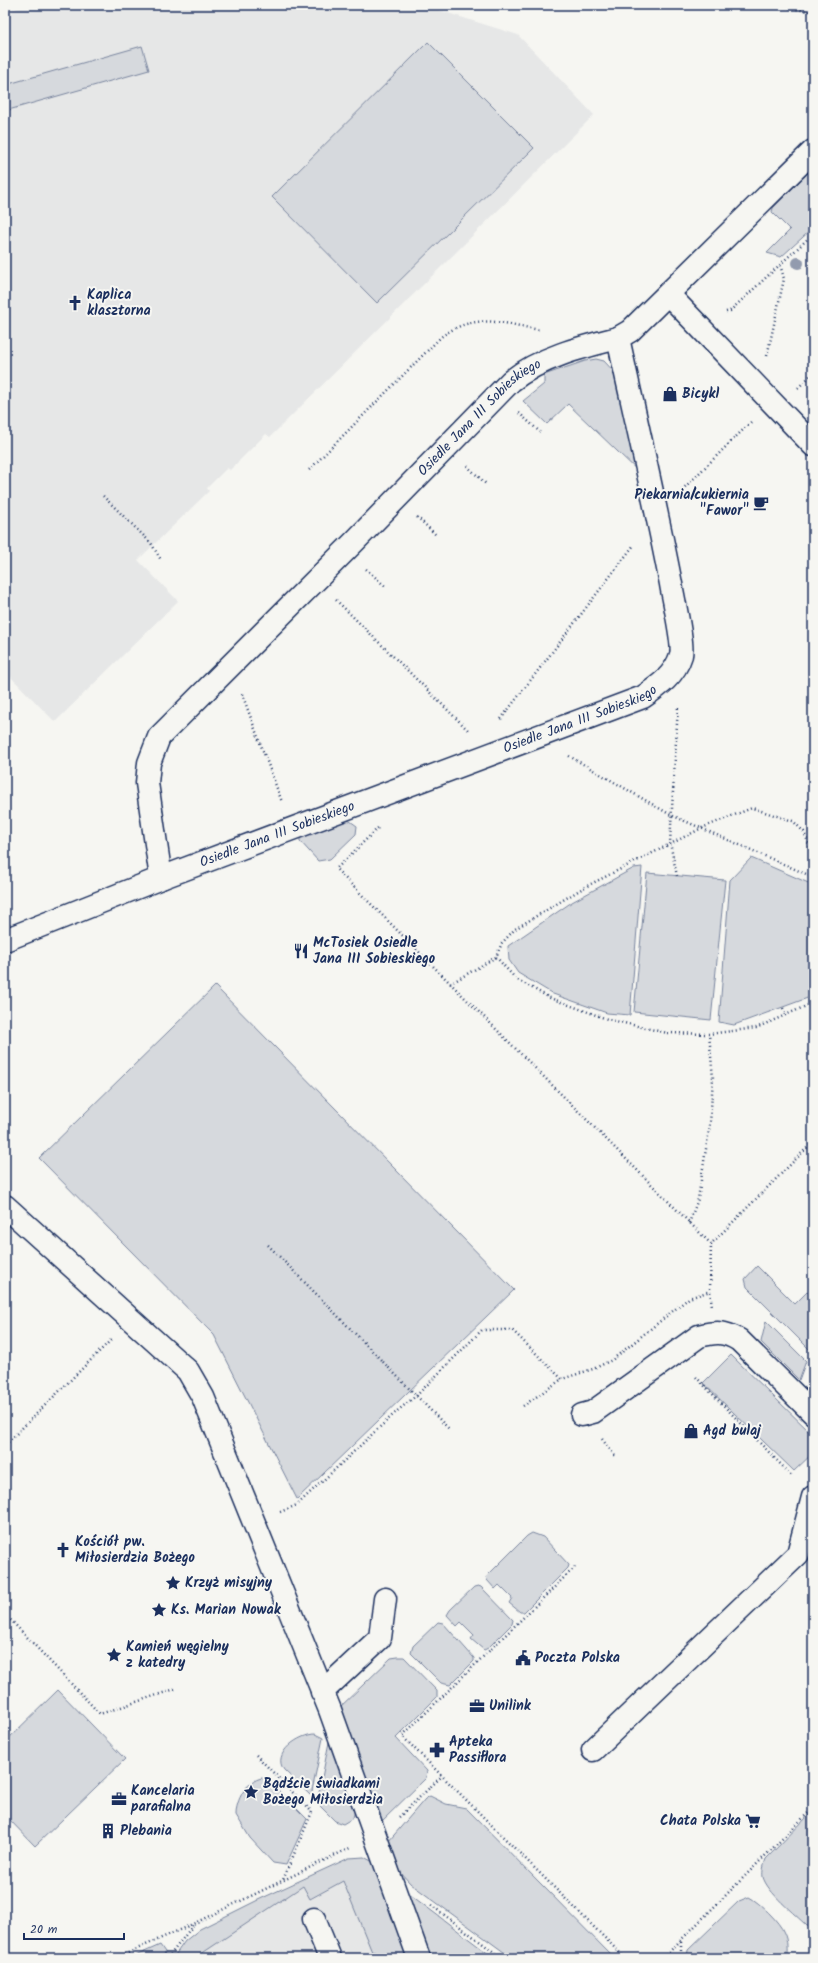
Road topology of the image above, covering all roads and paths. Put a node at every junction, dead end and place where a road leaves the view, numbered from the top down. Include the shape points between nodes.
1 (773, 5) edge
2 (813, 12) edge
3 (813, 151) edge
4 (813, 234) edge
5 (780, 264) junction
6 (668, 294) junction
7 (695, 323) junction
8 (546, 331) dead end
9 (618, 338) junction
10 (765, 396) junction
11 (517, 411) dead end
12 (540, 432) dead end
13 (813, 445) edge
14 (464, 464) dead end
15 (309, 470) dead end
16 (487, 485) dead end
17 (103, 496) dead end
18 (414, 514) dead end
19 (657, 514) junction
20 (436, 535) dead end
21 (161, 560) dead end
22 (363, 565) dead end
23 (385, 586) dead end
24 (332, 596) dead end
25 (231, 664) junction
26 (679, 700) dead end
27 (498, 723) dead end
28 (471, 732) dead end
29 (536, 737) junction
30 (671, 815) junction
31 (381, 826) dead end
32 (702, 828) junction
33 (292, 829) junction
34 (670, 843) junction
35 (813, 855) edge
36 (677, 876) dead end
37 (813, 877) edge
38 (162, 878) junction
39 (5, 940) edge
40 (496, 957) junction
41 (450, 984) junction
42 (813, 1003) edge
43 (783, 1008) dead end
44 (786, 1015) junction
45 (709, 1034) junction
46 (813, 1142) edge
47 (5, 1206) edge
48 (689, 1223) junction
49 (711, 1244) junction
50 (268, 1245) dead end
51 (710, 1291) junction
52 (131, 1319) junction
53 (716, 1332) junction
54 (696, 1377) dead end
55 (562, 1379) junction
56 (416, 1396) junction
57 (523, 1406) dead end
58 (813, 1413) edge
59 (582, 1415) dead end
60 (449, 1429) dead end
61 (5, 1445) edge
62 (813, 1498) edge
63 (251, 1516) junction
64 (574, 1567) dead end
65 (384, 1599) dead end
66 (5, 1614) edge
67 (175, 1689) dead end
68 (322, 1692) junction
69 (593, 1750) dead end
70 (256, 1755) dead end
71 (442, 1776) junction
72 (813, 1808) edge
73 (395, 1821) dead end
74 (374, 1837) junction
75 (283, 1881) junction
76 (425, 1901) dead end
77 (314, 1919) dead end
78 (195, 1923) junction
79 (681, 1941) junction
80 (117, 1958) edge
81 (168, 1958) edge
82 (330, 1958) edge
83 (419, 1958) edge
84 (502, 1958) edge
85 (625, 1958) edge
86 (663, 1958) edge
87 (681, 1958) edge

1 - 2 path
3 - 6 street, Osiedle Jana III Sobieskiego
4 - 5 path
5 - 7 path via 730,311
5 - 10 path via 784,279
6 - 7 street
6 - 9 street, Osiedle Jana III Sobieskiego via 630,331
7 - 10 street
8 - 15 path via 481,322 454,327 441,337
9 - 19 street, Osiedle Jana III Sobieskiego
9 - 25 street, Osiedle Jana III Sobieskiego via 541,363 511,380
10 - 13 street
10 - 19 path
11 - 12 path
14 - 16 path
17 - 21 path via 151,543
18 - 20 path
19 - 27 path
19 - 29 street, Osiedle Jana III Sobieskiego via 678,620 682,654 674,670 664,682 643,697
22 - 23 path
24 - 28 path
25 - 33 path
25 - 38 street, Osiedle Jana III Sobieskiego via 159,737 149,763 147,783
26 - 30 path
29 - 30 path
29 - 33 street, Osiedle Jana III Sobieskiego
30 - 32 path
30 - 34 path
31 - 41 path via 336,870
32 - 34 path
32 - 35 path via 752,808 793,821 804,832
32 - 37 path
33 - 38 street, Osiedle Jana III Sobieskiego
34 - 36 path
34 - 40 path via 583,888 515,929 502,943
38 - 39 street, Osiedle Jana III Sobieskiego
40 - 41 path
40 - 45 path via 516,979 550,998 607,1019 667,1033
41 - 48 path
42 - 44 path
43 - 44 path
44 - 45 path via 756,1028
45 - 48 path via 713,1078 710,1124 698,1199
46 - 49 path
47 - 52 street
48 - 49 path
49 - 51 path
50 - 56 path
51 - 53 path
51 - 55 path via 689,1298 612,1360
52 - 61 path
52 - 63 street via 188,1371 203,1397
53 - 58 street via 728,1334 739,1340
53 - 59 street via 699,1336 592,1412
54 - 62 path
55 - 56 path via 512,1330 482,1330
55 - 57 path
56 - 60 path
56 - 63 path via 298,1505 270,1517
62 - 69 street via 798,1554
63 - 68 street
64 - 71 path via 402,1736
65 - 68 street via 380,1638
66 - 67 path via 100,1714
68 - 74 street
70 - 75 path via 312,1812
71 - 73 path
71 - 85 path
72 - 79 path
74 - 75 path
74 - 83 street
75 - 78 path
76 - 84 path
77 - 82 street
78 - 80 path
78 - 81 path
79 - 86 path
79 - 87 path

